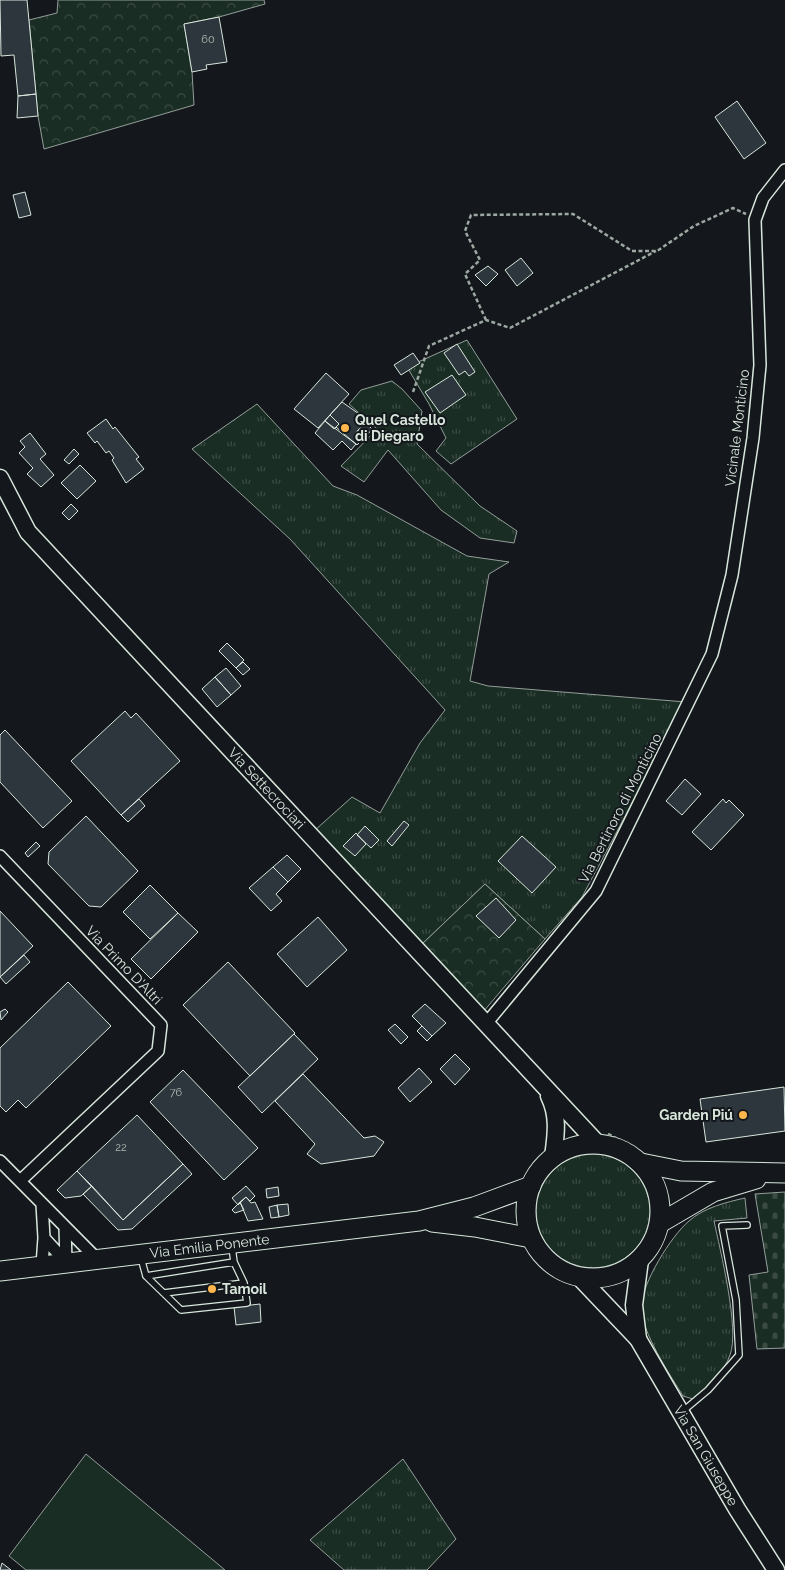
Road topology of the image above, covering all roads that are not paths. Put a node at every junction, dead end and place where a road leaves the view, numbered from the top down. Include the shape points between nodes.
1 (785, 170) edge
2 (0, 478) edge
3 (695, 691) joint
4 (0, 856) edge
5 (485, 1026) junction
6 (546, 1089) junction
7 (602, 1138) junction
8 (640, 1156) junction
9 (549, 1158) junction
10 (0, 1161) edge
11 (780, 1174) edge
12 (530, 1179) junction
13 (20, 1182) junction
14 (42, 1204) junction
15 (418, 1221) junction
16 (660, 1223) junction
17 (747, 1225) dead end
18 (65, 1227) junction
19 (44, 1238) junction
20 (531, 1238) junction
21 (231, 1243) junction
22 (140, 1254) junction
23 (97, 1259) junction
24 (640, 1260) junction
25 (66, 1262) junction
26 (234, 1262) junction
27 (42, 1265) junction
28 (0, 1271) edge
29 (146, 1276) junction
30 (580, 1278) junction
31 (244, 1283) junction
32 (164, 1293) junction
33 (638, 1339) junction
34 (681, 1412) junction
35 (776, 1570) edge

1 - 3 street, Vicinale Monticino via 763,198 755,220 760,365 753,438 732,575 712,654
2 - 5 main road, Via Settecrociari via 28,532
3 - 5 street, Via Bertinoro di Monticino via 596,891
4 - 13 street, Via Primo D'Altri via 161,1025 158,1051
5 - 6 main road, Via Settecrociari
6 - 7 main road, Via Settecrociari
6 - 9 main road, Via Settecrociari via 555,1107 557,1123
7 - 8 main road via 613,1146
7 - 9 main road
8 - 11 main road via 681,1171
8 - 16 main road via 656,1187
9 - 12 main road
10 - 13 street
11 - 16 main road via 713,1192
12 - 15 main road, Via Emilia Ponente via 474,1208
12 - 20 main road via 526,1221
13 - 14 street
14 - 18 street
14 - 19 street
15 - 20 main road, Via Emilia Ponente via 476,1226
15 - 21 main road, Via Emilia Ponente
16 - 24 main road via 653,1243
17 - 34 lane via 722,1226 736,1300 739,1354 708,1390
18 - 23 street
18 - 25 street
19 - 25 street
19 - 27 street
20 - 30 main road via 543,1256 560,1270
21 - 22 main road, Via Emilia Ponente
21 - 26 lane
22 - 23 main road, Via Emilia Ponente
22 - 29 lane
23 - 25 main road, Via Emilia Ponente
24 - 30 main road via 616,1274
24 - 33 main road, Via San Giuseppe via 634,1305
25 - 27 main road, Via Emilia Ponente
26 - 29 lane
26 - 31 lane
27 - 28 main road, Via Emilia Ponente
29 - 32 lane
30 - 33 main road, Via San Giuseppe
31 - 32 lane
31 - 32 lane via 247,1303 181,1310
33 - 34 main road, Via San Giuseppe
34 - 35 main road, Via San Giuseppe

